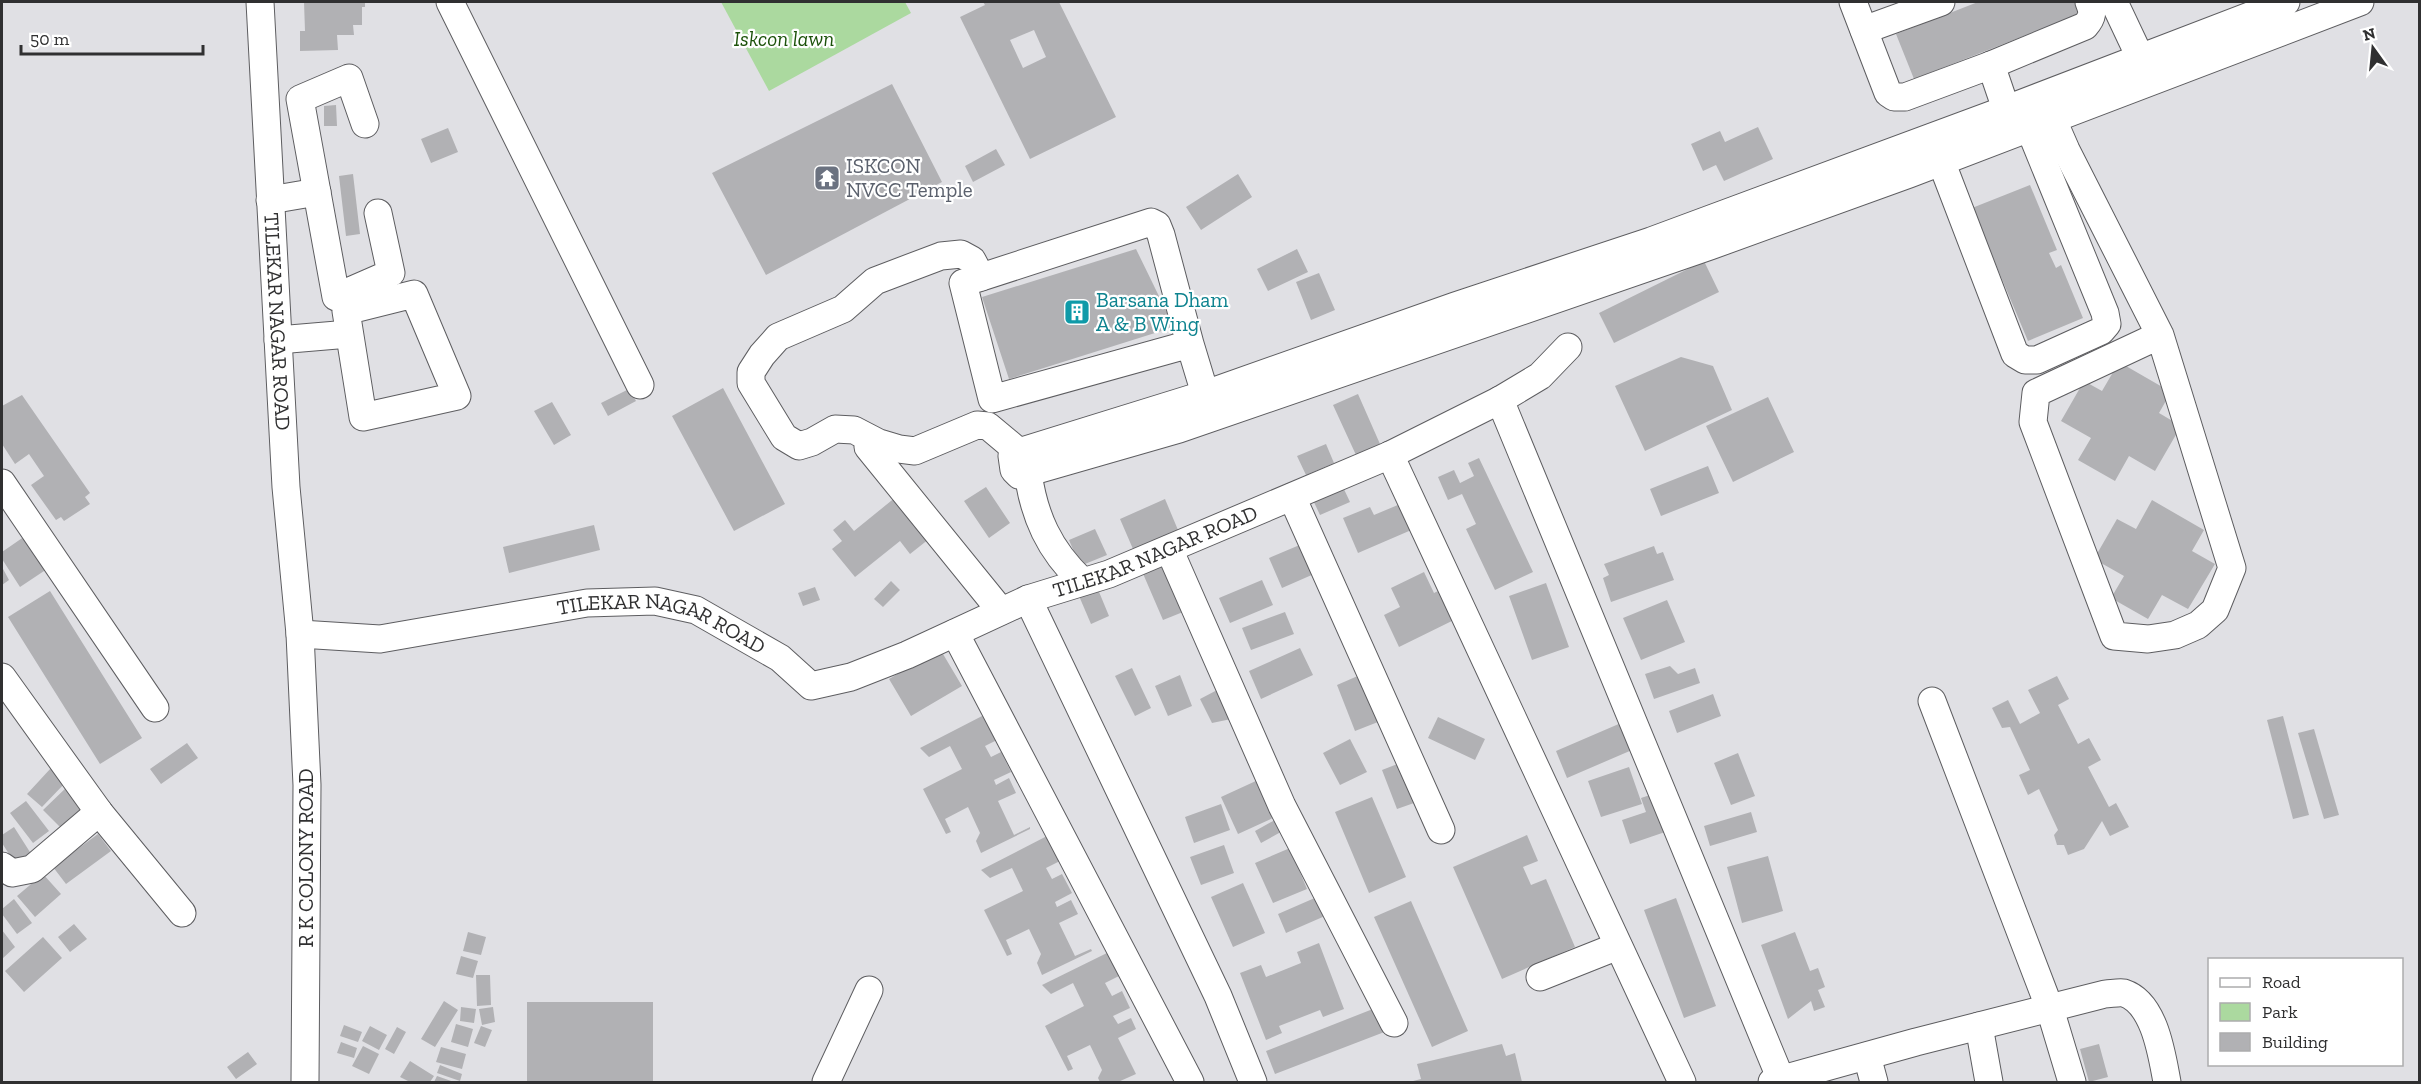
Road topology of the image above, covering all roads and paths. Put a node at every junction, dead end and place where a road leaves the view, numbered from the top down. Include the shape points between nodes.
1 (260, 2) edge
2 (450, 2) edge
3 (1853, 2) edge
4 (1941, 2) edge
5 (2089, 2) edge
6 (2114, 2) edge
7 (2286, 2) edge
8 (2360, 2) edge
9 (1864, 30) junction
10 (2140, 58) junction
11 (1991, 65) junction
12 (2151, 82) junction
13 (2006, 109) junction
14 (2040, 122) junction
15 (365, 124) dead end
16 (1941, 161) junction
17 (317, 192) junction
18 (270, 200) junction
19 (378, 213) dead end
20 (981, 277) junction
21 (349, 334) junction
22 (2160, 335) junction
23 (278, 340) junction
24 (1190, 344) junction
25 (1568, 347) dead end
26 (640, 385) dead end
27 (1500, 400) junction
28 (1209, 406) junction
29 (868, 447) dead end
30 (1390, 456) junction
31 (1024, 462) junction
32 (2, 483) edge
33 (1292, 497) junction
34 (1169, 549) junction
35 (1082, 581) junction
36 (1028, 598) junction
37 (1001, 611) junction
38 (955, 633) junction
39 (300, 634) junction
40 (2, 677) edge
41 (1932, 701) dead end
42 (155, 708) dead end
43 (99, 812) junction
44 (1441, 830) dead end
45 (2, 866) edge
46 (182, 913) dead end
47 (1618, 946) junction
48 (1540, 977) dead end
49 (869, 990) dead end
50 (2050, 1009) junction
51 (1394, 1023) dead end
52 (1979, 1026) junction
53 (1867, 1056) junction
54 (1778, 1082) edge
55 (305, 1083) edge
56 (826, 1083) edge
57 (1190, 1083) edge
58 (1253, 1083) edge
59 (1682, 1083) edge
60 (1874, 1083) edge
61 (1989, 1083) edge
62 (2072, 1083) edge
63 (2167, 1083) edge

1 - 18 street, TILEKAR NAGAR ROAD
2 - 26 street
3 - 9 street
4 - 9 street
5 - 11 street via 2092,19 2085,26
6 - 10 street
7 - 10 street
8 - 12 street
9 - 11 street via 1888,93 1894,98
10 - 12 street
10 - 13 street
11 - 13 street
12 - 14 street
13 - 28 street via 1651,241 1455,306
14 - 16 street
14 - 16 street via 2107,324 2037,360 2025,360 2015,354
14 - 22 street via 2066,150
15 - 17 street via 349,78 300,99
16 - 28 street via 1710,246
17 - 18 street
17 - 19 street via 336,297 391,273
18 - 23 street, TILEKAR NAGAR ROAD
20 - 24 street via 1151,222 1161,235
20 - 24 street via 963,283 992,399
20 - 31 street via 972,260 961,254 933,259 875,281 843,309 778,337 751,372 752,383 784,437 799,446 835,429 854,430 879,443 915,451 977,425 988,426
21 - 21 street via 346,311 414,294 457,396 363,417
21 - 23 street
22 - 22 street via 2232,568 2215,610 2198,626 2148,639 2114,636 2033,422 2033,410 2036,393
23 - 39 street, TILEKAR NAGAR ROAD
24 - 28 street
25 - 27 street, TILEKAR NAGAR ROAD via 1540,376
27 - 30 street, TILEKAR NAGAR ROAD
27 - 54 street
28 - 31 street
29 - 37 street
30 - 33 street, TILEKAR NAGAR ROAD
30 - 47 street
31 - 35 street via 1046,537
32 - 42 street
33 - 34 street, TILEKAR NAGAR ROAD
33 - 44 street
34 - 35 street, TILEKAR NAGAR ROAD
34 - 51 street via 1282,806
35 - 36 street, TILEKAR NAGAR ROAD
36 - 37 street, TILEKAR NAGAR ROAD
36 - 58 street via 1218,996
37 - 38 street, TILEKAR NAGAR ROAD
38 - 39 street, TILEKAR NAGAR ROAD via 851,677 812,686 780,658 696,610 655,601 587,603 380,639
38 - 57 street
39 - 55 street, R K COLONY ROAD via 307,784
40 - 43 street
41 - 50 street
43 - 45 street via 32,869 12,873
43 - 46 street
47 - 48 street
47 - 59 street
49 - 56 street
50 - 52 street
50 - 62 street
50 - 63 street via 2105,994 2124,993 2144,1007 2158,1038
52 - 53 street
52 - 61 street
53 - 54 street
53 - 60 street

